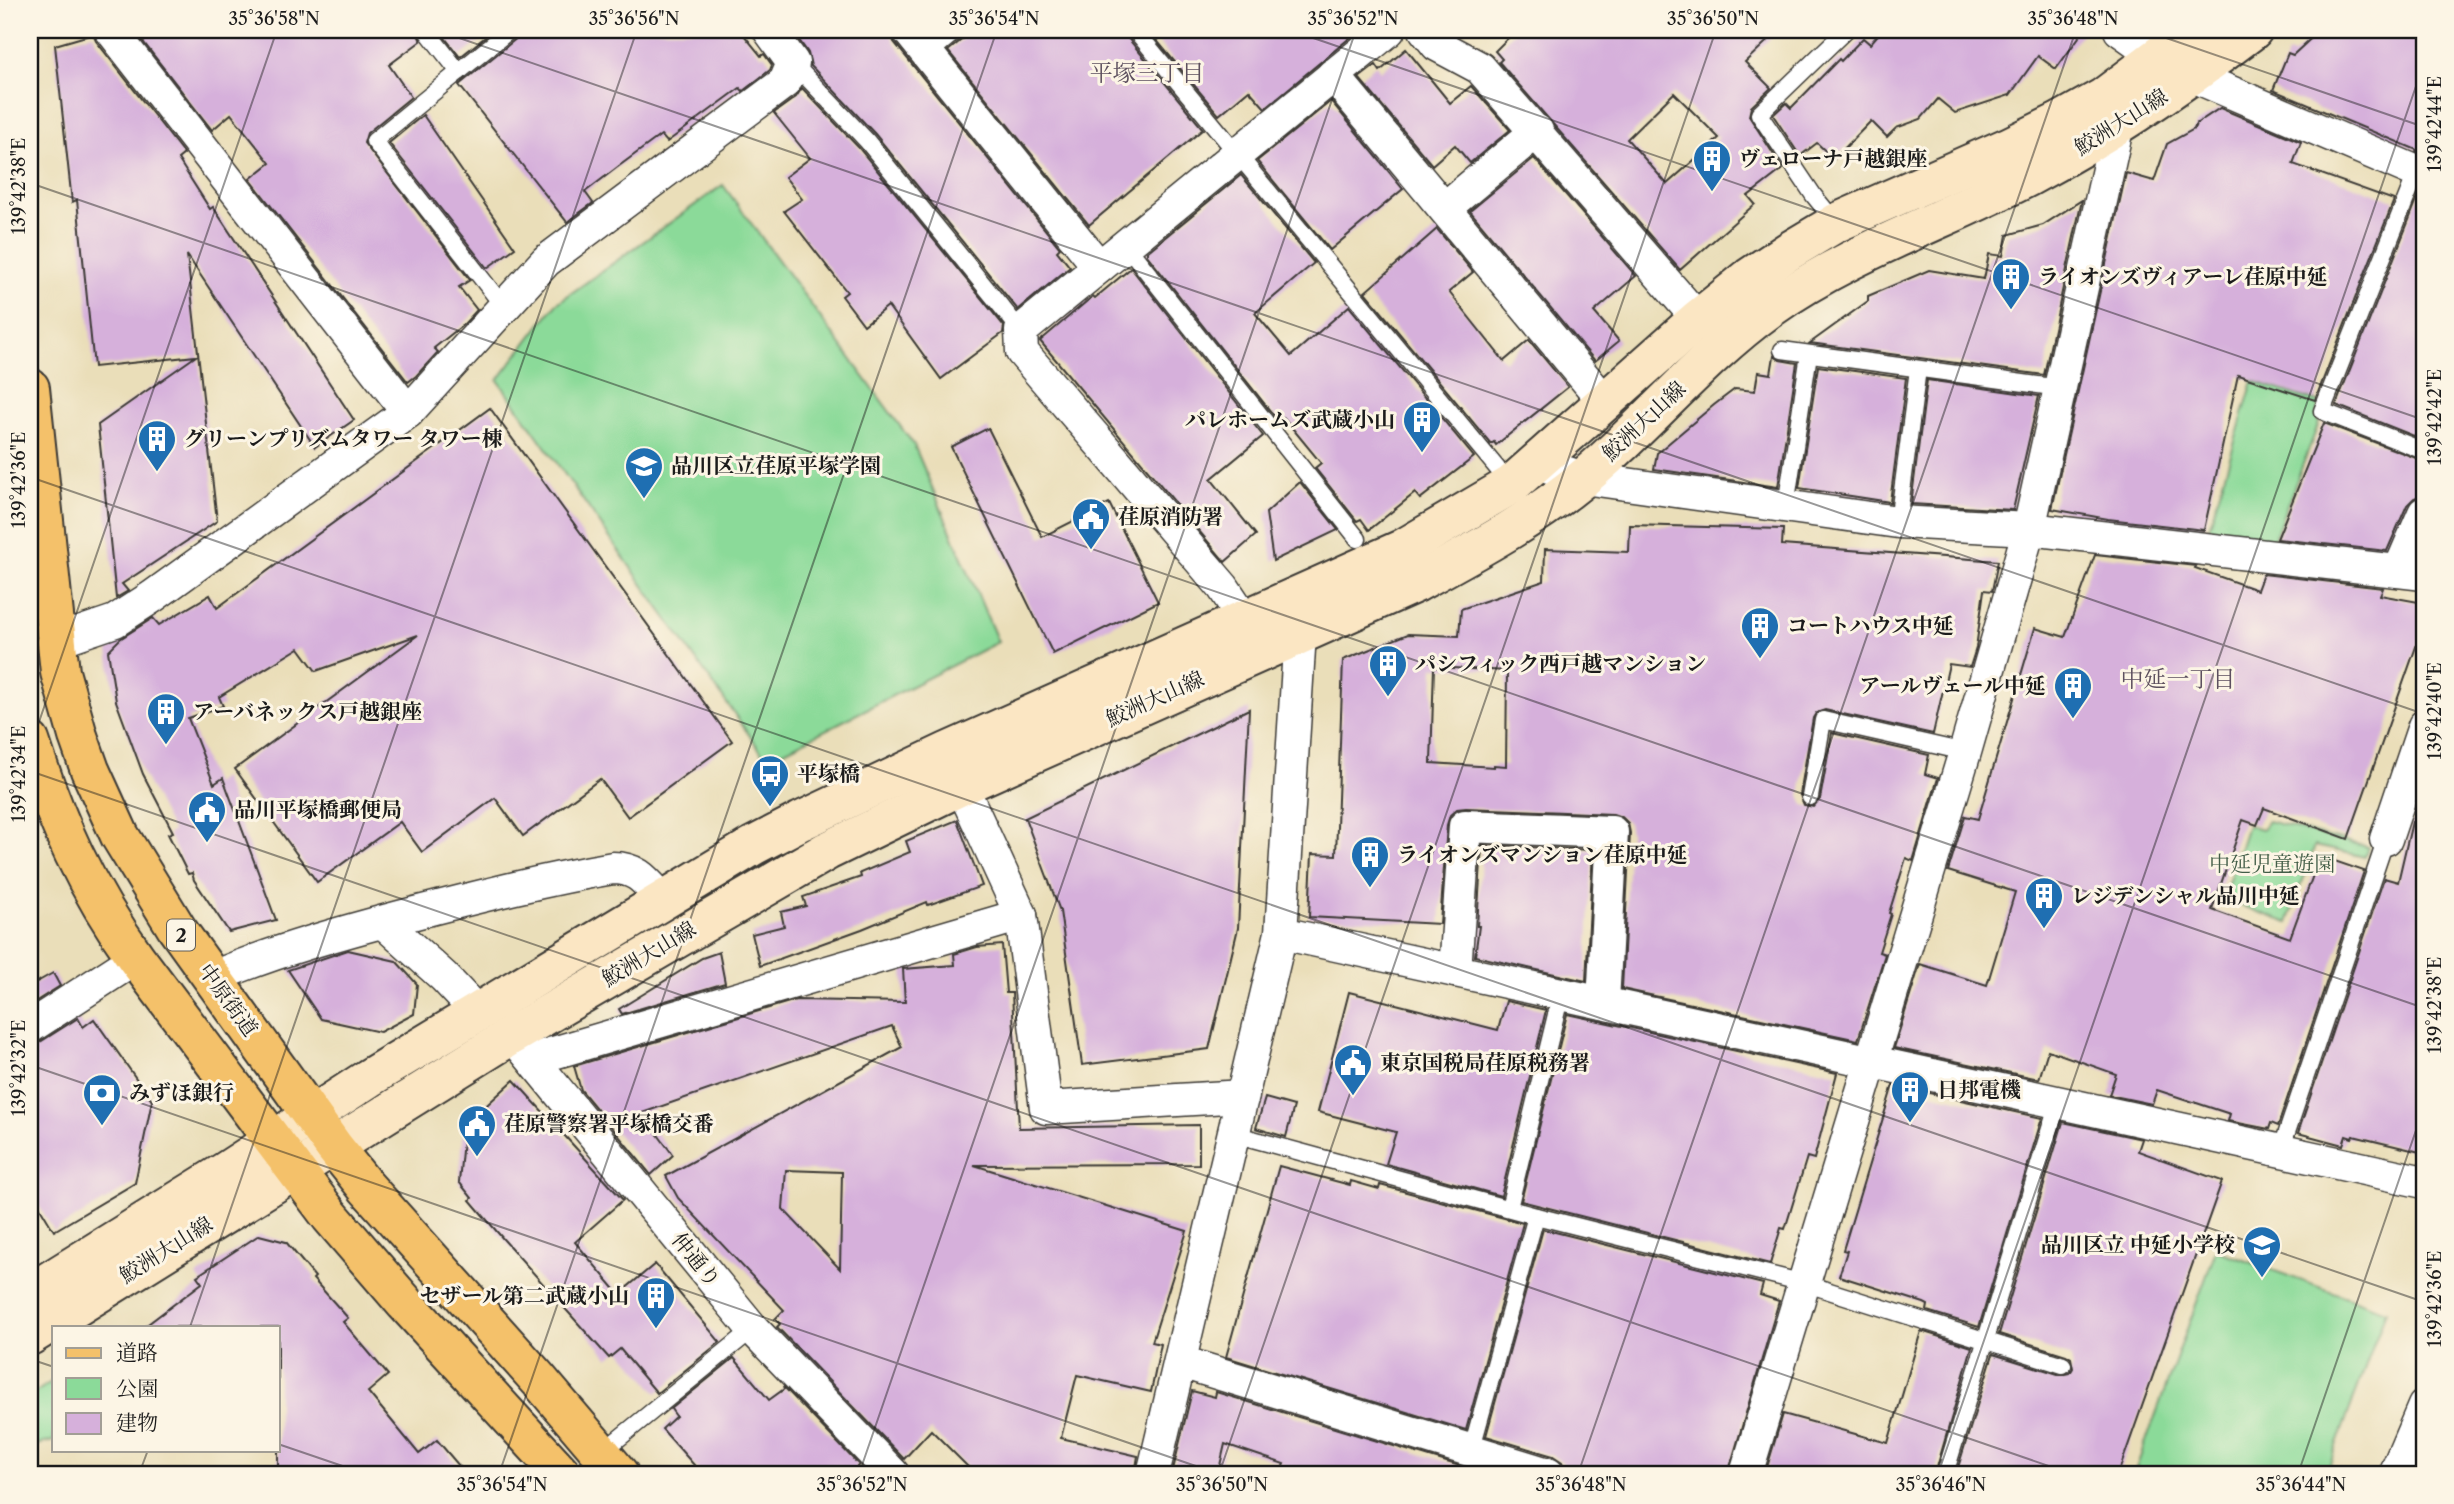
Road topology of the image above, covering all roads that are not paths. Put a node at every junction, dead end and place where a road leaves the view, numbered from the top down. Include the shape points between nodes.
1 (111, 30) edge
2 (426, 30) edge
3 (510, 30) edge
4 (769, 30) edge
5 (908, 30) edge
6 (957, 30) edge
7 (1136, 30) edge
8 (1424, 30) edge
9 (1846, 30) edge
10 (2120, 30) edge
11 (2193, 30) edge
12 (2253, 30) edge
13 (1379, 33) edge
14 (929, 54) junction
15 (2158, 57) junction
16 (793, 63) junction
17 (459, 72) junction
18 (1333, 75) junction
19 (2193, 76) junction
20 (2117, 128) junction
21 (1537, 131) junction
22 (1237, 154) junction
23 (2421, 173) edge
24 (1445, 208) junction
25 (1836, 223) junction
26 (1126, 245) junction
27 (1099, 267) junction
28 (504, 307) junction
29 (1698, 319) junction
30 (1021, 331) junction
31 (1782, 351) dead end
32 (1809, 354) junction
33 (1918, 369) junction
34 (30, 388) edge
35 (2060, 388) junction
36 (1604, 401) junction
37 (408, 412) junction
38 (2424, 451) edge
39 (1524, 474) junction
40 (1583, 478) junction
41 (1786, 506) junction
42 (2424, 513) edge
43 (1898, 522) junction
44 (2029, 528) junction
45 (1358, 539) dead end
46 (2412, 573) edge
47 (1297, 616) junction
48 (1245, 620) junction
49 (56, 641) junction
50 (2424, 726) edge
51 (30, 741) edge
52 (947, 752) junction
53 (1965, 752) junction
54 (961, 786) junction
55 (1810, 797) dead end
56 (2386, 839) joint
57 (663, 901) junction
58 (1021, 915) junction
59 (383, 922) junction
60 (1280, 933) junction
61 (136, 958) junction
62 (1455, 971) junction
63 (211, 978) junction
64 (1561, 994) junction
65 (1603, 1003) junction
66 (478, 1013) junction
67 (30, 1027) edge
68 (522, 1047) junction
69 (1872, 1061) junction
70 (1243, 1096) junction
71 (2058, 1102) junction
72 (310, 1115) junction
73 (1234, 1134) junction
74 (271, 1141) junction
75 (334, 1147) junction
76 (2281, 1150) junction
77 (294, 1171) junction
78 (2424, 1182) edge
79 (1509, 1208) junction
80 (1536, 1216) junction
81 (1804, 1283) junction
82 (30, 1293) edge
83 (752, 1329) junction
84 (30, 1336) edge
85 (1986, 1341) junction
86 (1181, 1362) junction
87 (2063, 1365) dead end
88 (2424, 1406) edge
89 (1471, 1451) junction
90 (610, 1464) edge
91 (562, 1474) edge
92 (892, 1474) edge
93 (1153, 1474) edge
94 (1548, 1474) edge
95 (1746, 1474) edge
96 (1945, 1474) edge
97 (2395, 1474) edge

1 - 37 street
2 - 17 lane
3 - 17 lane
4 - 16 street
5 - 14 street
6 - 14 lane
7 - 22 lane
8 - 21 street via 1437,45 1480,68
9 - 25 lane via 1759,114
10 - 15 street
11 - 15 main road, 鮫洲大山線
12 - 19 main road, 鮫洲大山線
13 - 18 street
14 - 27 street
15 - 19 street
15 - 25 main road, 鮫洲大山線 via 2104,97 2059,122
16 - 28 street via 785,82 546,261
16 - 30 lane via 867,141
17 - 28 lane via 373,141
18 - 22 street
18 - 24 street
19 - 20 main road, 鮫洲大山線
19 - 23 street
20 - 35 street
20 - 40 main road, 鮫洲大山線 via 2026,178 1857,256 1769,309 1723,345
21 - 24 street
21 - 29 street
22 - 26 street
22 - 39 lane
23 - 38 lane via 2322,411
24 - 36 street
25 - 29 main road, 鮫洲大山線 via 1750,277
26 - 27 street
26 - 45 lane
27 - 30 street
28 - 37 street
29 - 36 main road, 鮫洲大山線
30 - 48 street via 1022,352 1223,587
31 - 32 lane
32 - 33 lane
32 - 41 lane
33 - 35 lane
33 - 43 lane
34 - 49 main road, 中原街道 / 2
35 - 44 street
36 - 39 main road, 鮫洲大山線
37 - 49 street via 134,609 115,621
39 - 40 street
39 - 47 main road, 鮫洲大山線
40 - 41 street
40 - 47 main road, 鮫洲大山線 via 1540,511 1416,583
41 - 43 street
42 - 46 street
43 - 44 street
44 - 46 street
44 - 53 street
47 - 48 main road, 鮫洲大山線
47 - 54 main road, 鮫洲大山線
47 - 60 street
48 - 52 main road, 鮫洲大山線
49 - 63 main road, 中原街道 / 2 via 78,736 120,836
50 - 56 street
51 - 61 main road, 2 via 72,852 108,919
52 - 54 street
52 - 57 main road, 鮫洲大山線 via 800,821
53 - 55 lane via 1823,720
53 - 69 street
54 - 58 street
54 - 68 main road, 鮫洲大山線 via 805,863
56 - 76 lane
57 - 59 street via 638,873 614,867
57 - 66 main road, 鮫洲大山線
58 - 68 street
58 - 70 street via 1046,1108
59 - 63 street via 254,960
59 - 66 street
60 - 62 street
60 - 70 street
61 - 67 street
61 - 74 main road, 2
62 - 64 street
62 - 65 street via 1465,826 1612,832
63 - 72 main road, 中原街道 / 2
64 - 65 street
64 - 79 lane
65 - 69 street
66 - 72 main road, 鮫洲大山線
68 - 75 main road, 鮫洲大山線
68 - 83 street, 仲通り
69 - 71 street
69 - 81 street
70 - 73 street
71 - 76 street
71 - 85 lane
72 - 74 main road, 鮫洲大山線
72 - 75 main road, 中原街道 / 2
73 - 79 lane
73 - 86 street
74 - 77 main road, 2
74 - 82 main road, 鮫洲大山線
75 - 77 main road, 鮫洲大山線
75 - 90 main road, 中原街道 / 2
76 - 78 street
77 - 84 main road, 鮫洲大山線
77 - 91 main road, 2 via 405,1303
79 - 80 lane
80 - 81 lane
80 - 89 lane
81 - 85 lane
81 - 95 street
83 - 90 lane
83 - 92 street, 仲通り
85 - 87 lane
85 - 96 lane
86 - 89 street
86 - 93 street
88 - 97 street
89 - 94 street

